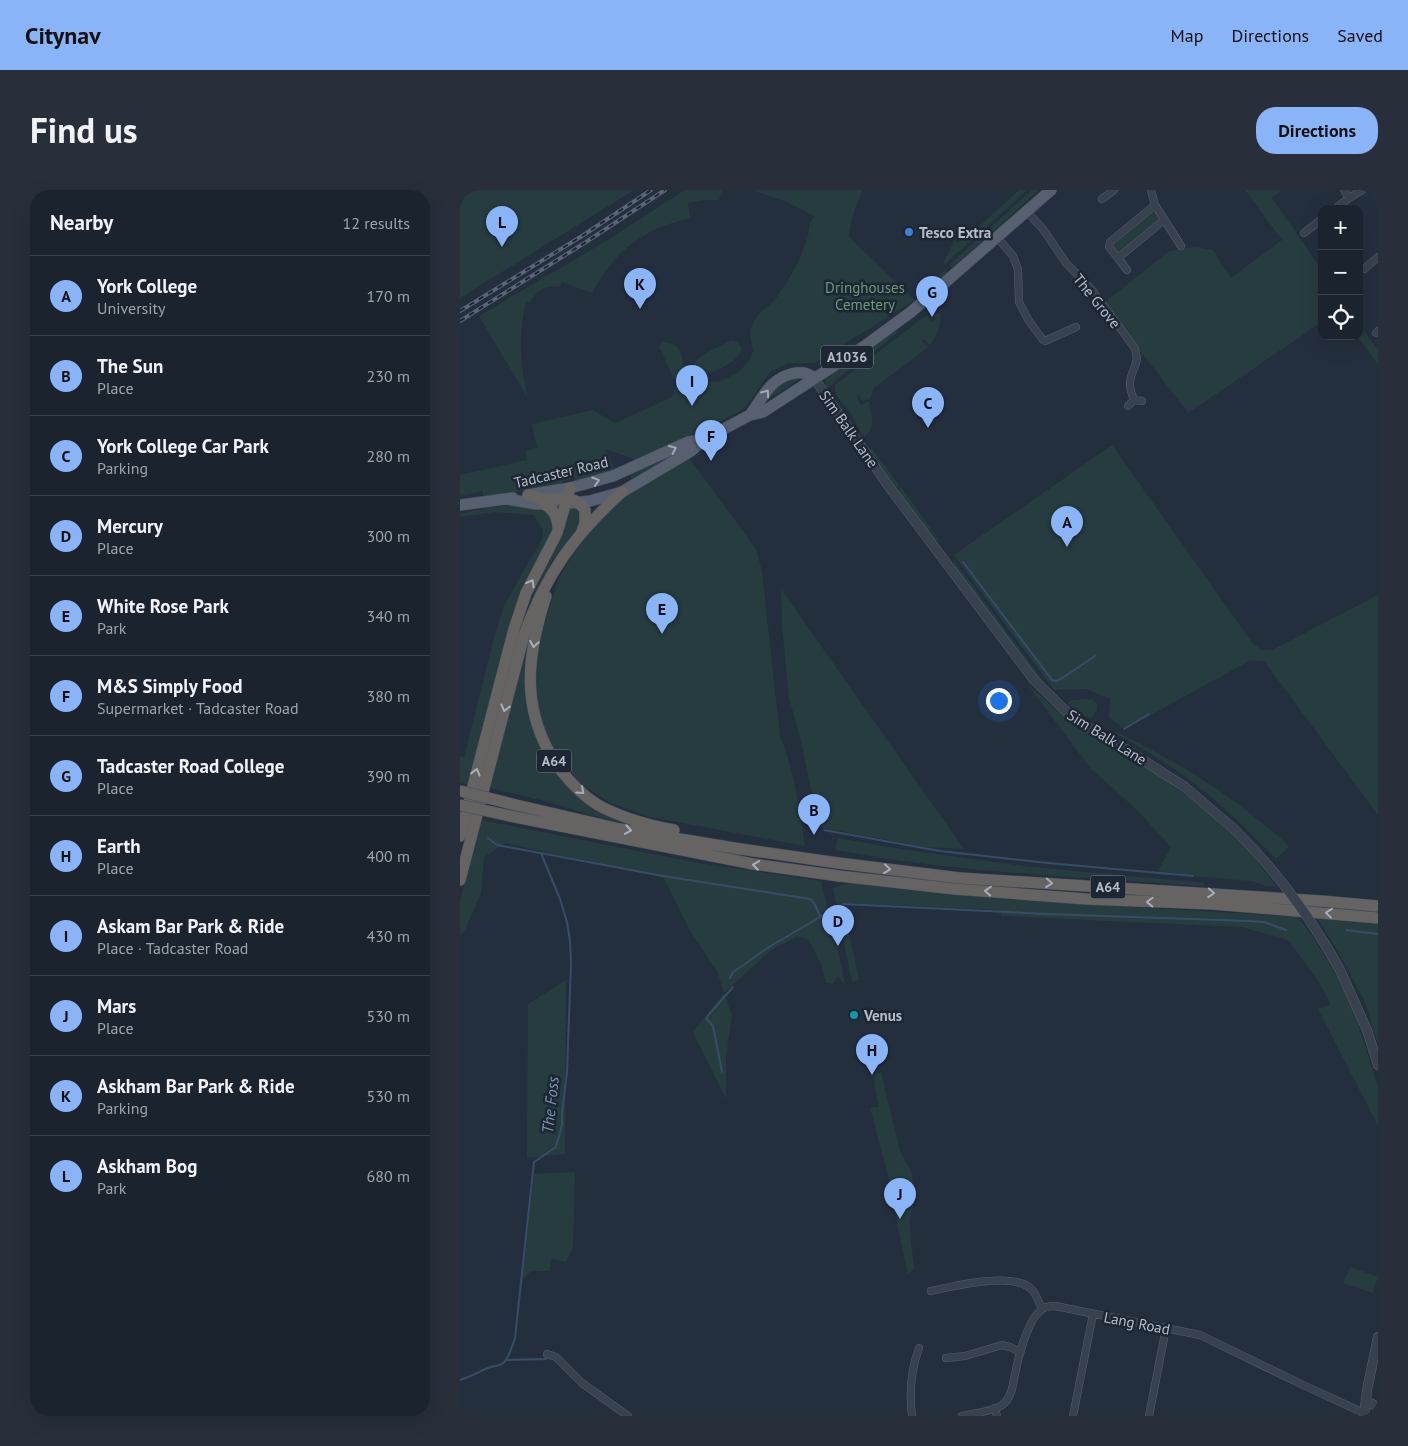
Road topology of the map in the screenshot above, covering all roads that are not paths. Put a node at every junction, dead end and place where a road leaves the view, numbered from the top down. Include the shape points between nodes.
1 (1051, 190) edge
2 (1114, 190) edge
3 (1151, 190) edge
4 (1344, 190) edge
5 (1362, 190) edge
6 (1349, 198) junction
7 (1102, 200) dead end
8 (1155, 205) junction
9 (1341, 205) edge
10 (1026, 211) junction
11 (1164, 220) junction
12 (1318, 222) edge
13 (1304, 233) dead end
14 (997, 237) junction
15 (1181, 246) dead end
16 (1378, 257) edge
17 (1118, 258) junction
18 (1364, 269) dead end
19 (1127, 270) dead end
20 (1076, 327) dead end
21 (814, 378) junction
22 (1142, 401) dead end
23 (750, 415) junction
24 (705, 440) junction
25 (622, 492) junction
26 (528, 495) joint
27 (570, 498) junction
28 (507, 499) junction
29 (544, 504) junction
30 (460, 505) edge
31 (559, 529) junction
32 (582, 531) junction
33 (558, 564) junction
34 (460, 791) edge
35 (460, 805) edge
36 (460, 836) edge
37 (734, 848) junction
38 (460, 880) edge
39 (1378, 906) edge
40 (1378, 918) edge
41 (1378, 1065) edge
42 (931, 1291) dead end
43 (1042, 1309) junction
44 (1093, 1314) junction
45 (1166, 1328) junction
46 (1378, 1337) edge
47 (919, 1348) dead end
48 (1020, 1352) junction
49 (547, 1354) dead end
50 (946, 1358) dead end
51 (1366, 1401) junction
52 (1378, 1408) edge
53 (996, 1412) edge
54 (1364, 1414) edge
55 (628, 1416) edge
56 (912, 1416) edge
57 (962, 1416) edge
58 (1073, 1416) edge
59 (1149, 1416) edge

1 - 10 main road, A1036
2 - 7 street
3 - 8 street
4 - 6 street
5 - 6 street
6 - 9 street
8 - 11 street
8 - 17 street via 1110,242 1109,247
10 - 14 main road, A1036
10 - 22 street, The Grove via 1066,263 1092,290 1134,347 1137,362 1131,376 1131,403
11 - 15 street
11 - 17 street
12 - 13 street
14 - 20 street via 1013,256 1018,269 1019,302 1043,340
14 - 21 main road, A1036 via 912,312 866,346
16 - 18 street
17 - 19 street
21 - 23 main road, Tadcaster Road / A1036 via 762,412
23 -> 21 main road, Tadcaster Road / A1036 via 778,379 801,372
21 - 41 street, Sim Balk Lane, bridge via 887,484 1034,680 1073,718 1185,787 1234,829 1270,866 1321,936 1340,970 1367,1030
23 - 24 main road, Tadcaster Road / A1036
24 - 25 main road, Tadcaster Road / A1036
27 -> 24 main road, Tadcaster Road / A1036 via 688,442
25 - 27 main road, Tadcaster Road / A1036 via 590,501
25 - 32 highway, A64
26 - 27 highway via 544,499
26 - 28 main road, Tadcaster Road / A1036
27 - 29 main road, Tadcaster Road / A1036
27 - 31 highway
27 - 32 highway via 585,510
28 - 29 main road, Tadcaster Road / A1036
28 - 30 main road, Tadcaster Road / A1036
29 - 31 highway via 555,514
36 -> 31 highway via 514,629 526,593
32 - 33 highway, A64
33 -> 37 highway, A64 via 537,626 530,668 532,707 549,753 565,776 596,804 623,817 714,839
33 -> 38 highway, A64 via 544,587 524,635
34 -> 37 highway, A64, bridge via 620,828
40 -> 35 highway, A64, bridge via 1213,904 954,889 839,876 743,863
37 -> 39 highway, A64 via 960,878
42 - 43 street via 959,1281 1014,1281 1031,1288
43 - 44 street, Lang Road via 1055,1306
43 - 48 street via 1032,1321
44 - 45 street, Lang Road
44 - 58 street
45 - 54 street, Lang Road via 1207,1338
45 - 59 street
46 - 51 street
47 - 56 street via 912,1376
48 - 50 street via 1002,1345
48 - 53 street via 1011,1393
49 - 55 street via 556,1357 582,1384
51 - 52 street
51 - 54 street
53 - 57 street

